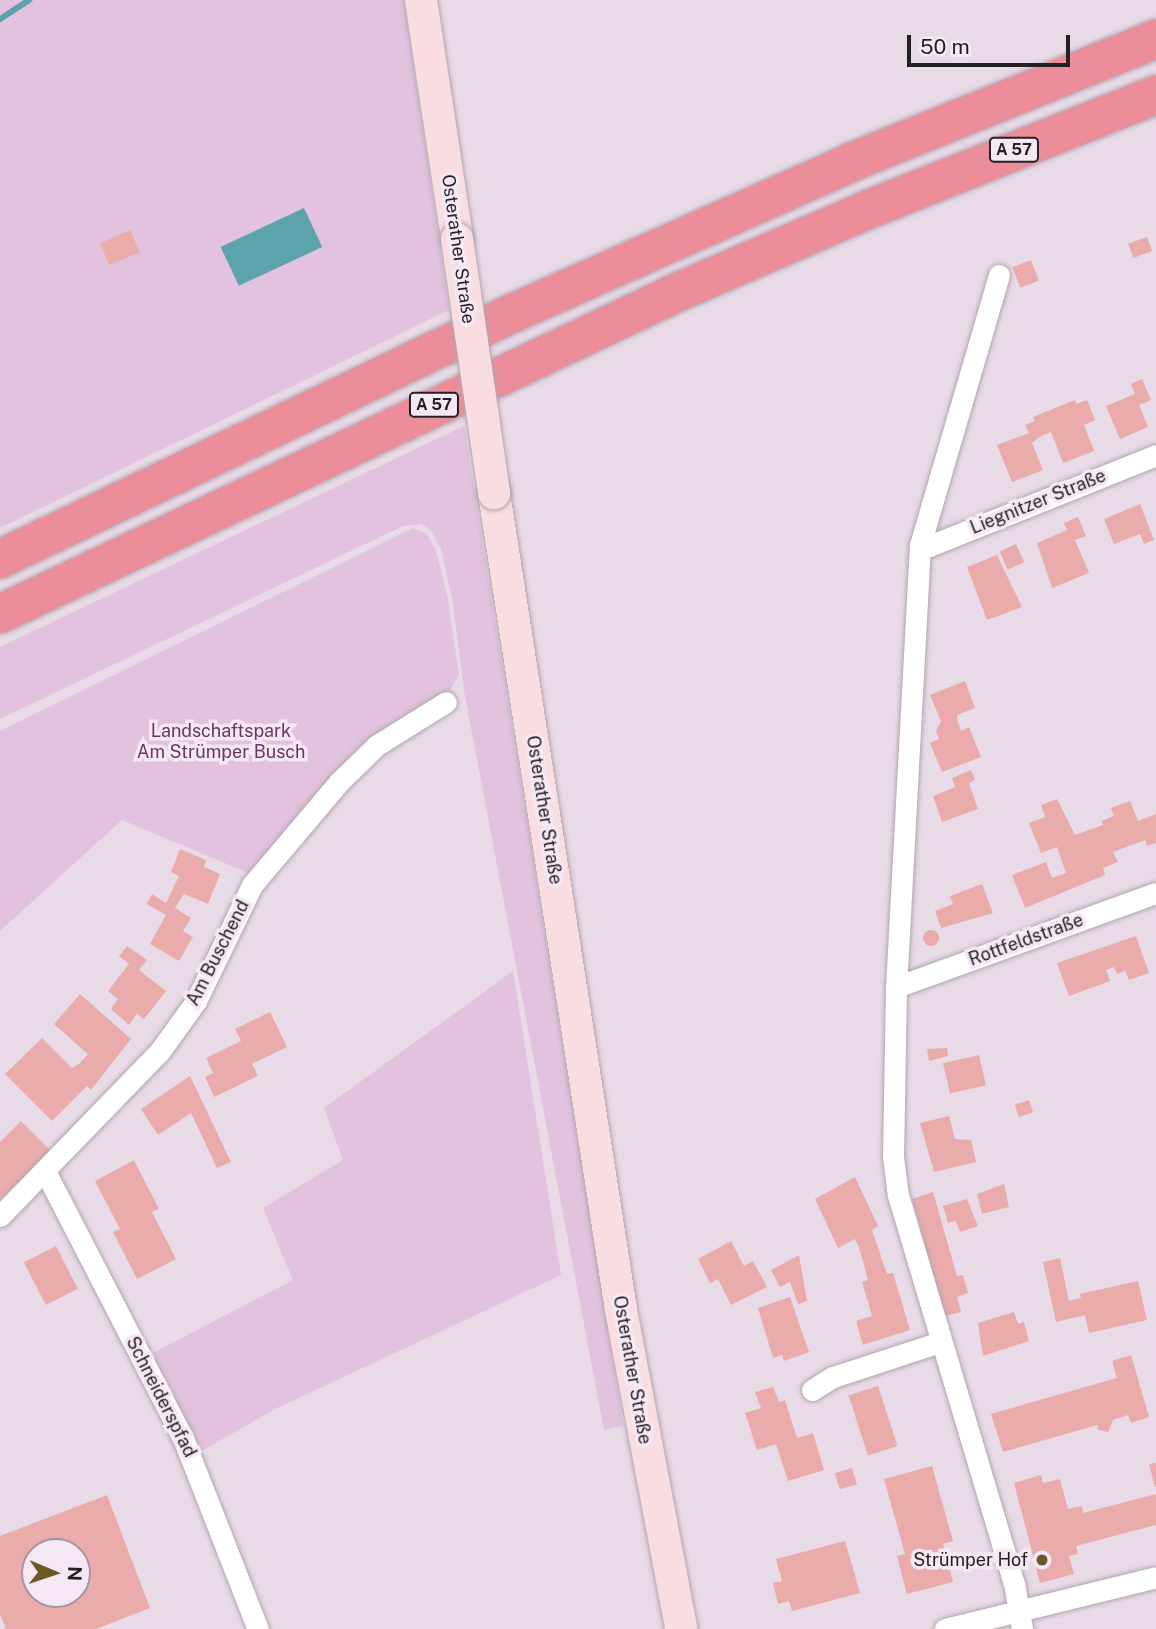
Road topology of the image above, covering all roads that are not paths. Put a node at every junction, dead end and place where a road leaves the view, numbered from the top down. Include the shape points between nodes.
1 (421, 0) edge
2 (1156, 39) edge
3 (1156, 95) edge
4 (999, 275) dead end
5 (1156, 455) edge
6 (920, 545) junction
7 (0, 559) edge
8 (0, 614) edge
9 (446, 702) dead end
10 (1156, 892) edge
11 (896, 987) junction
12 (46, 1173) junction
13 (0, 1216) edge
14 (940, 1342) junction
15 (812, 1390) dead end
16 (1156, 1577) edge
17 (1021, 1620) edge
18 (680, 1623) edge
19 (258, 1629) edge
20 (945, 1629) edge

1 - 18 main road, Osterather Straße, bridge via 621,1310
2 - 7 highway via 854,161 584,281
3 - 8 highway, A 57 via 872,208 578,337
4 - 6 street
5 - 6 street, Liegnitzer Straße via 929,546
6 - 11 street
9 - 12 street, Am Buschend via 377,745 292,837 253,885 196,1001 160,1051
10 - 11 street, Rottfeldstraße
11 - 14 street via 893,1156 898,1195
12 - 13 street, Am Buschend
12 - 19 street, Schneiderspfad via 183,1438
14 - 15 street via 833,1377
14 - 17 street
16 - 17 street
17 - 20 street

